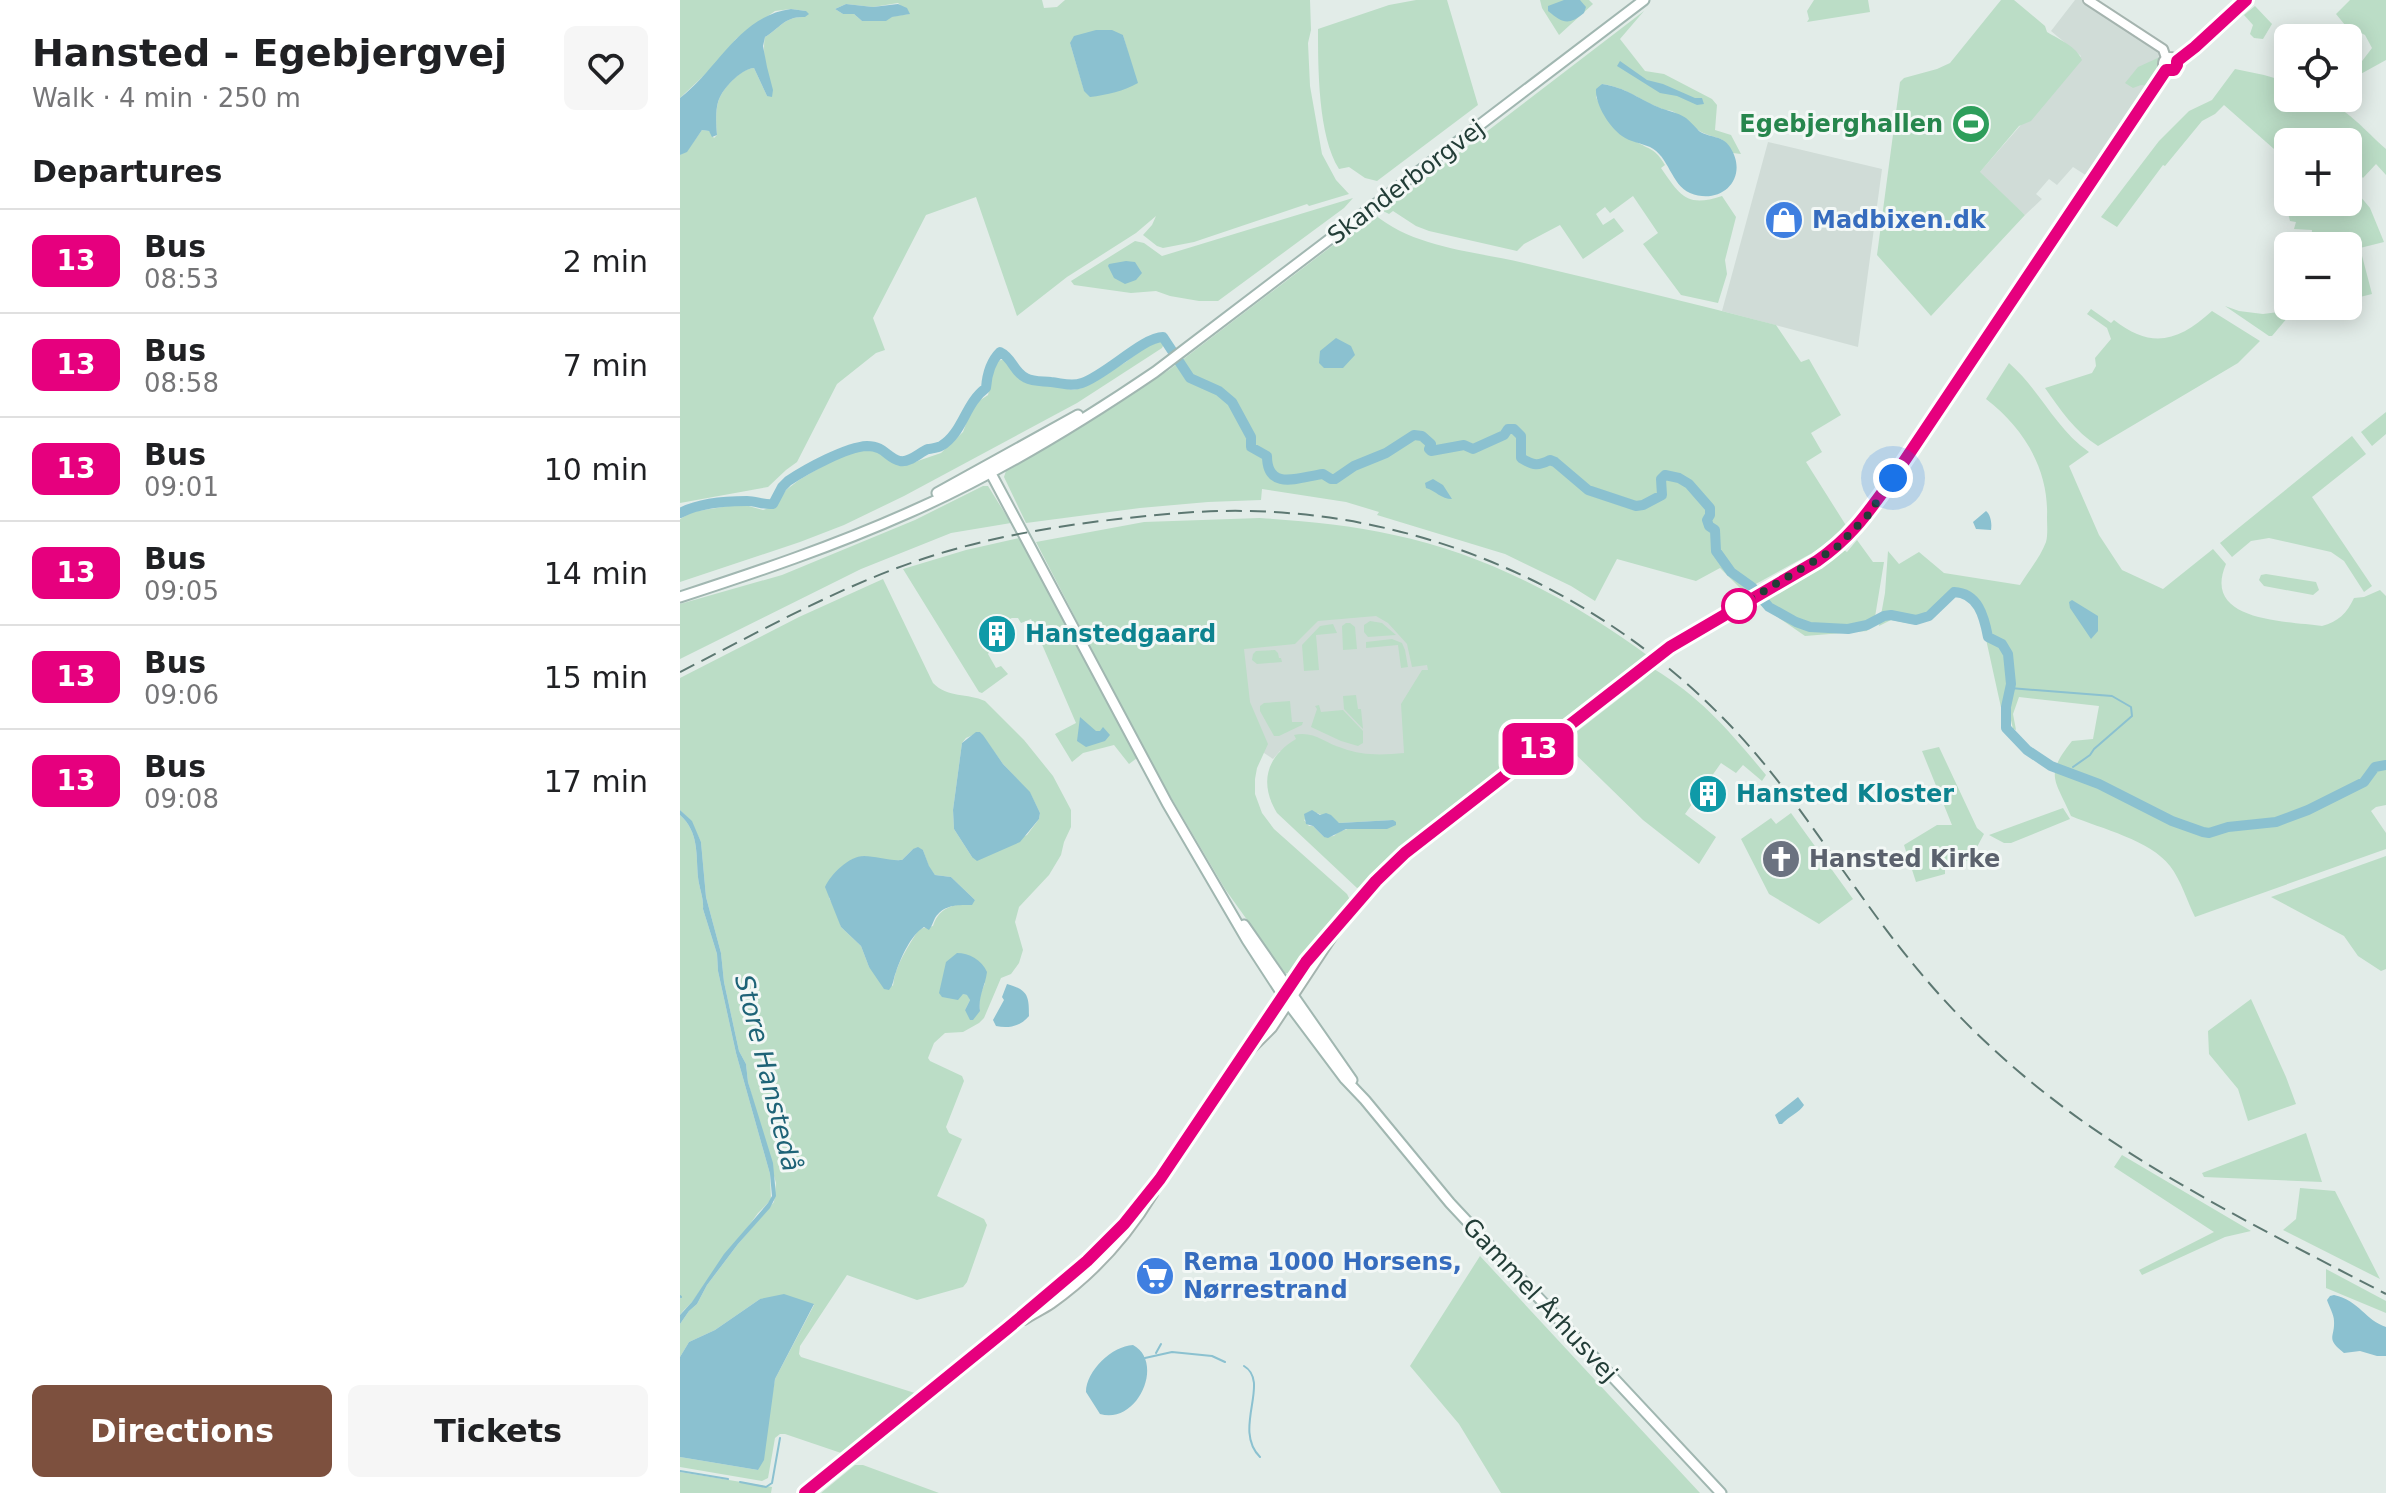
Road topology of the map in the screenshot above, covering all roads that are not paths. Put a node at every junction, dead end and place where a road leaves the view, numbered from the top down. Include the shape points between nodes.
1 (1644, 0) edge
2 (2088, 0) edge
3 (2247, 0) edge
4 (2166, 58) junction
5 (2177, 61) junction
6 (2166, 70) junction
7 (988, 469) junction
8 (680, 597) edge
9 (1288, 995) junction
10 (1160, 1179) junction
11 (1124, 1224) junction
12 (1086, 1275) junction
13 (1008, 1328) junction
14 (805, 1493) edge
15 (1721, 1493) edge

1 - 7 main road, Skanderborgvej via 1168,361 1112,401
2 - 4 street via 2163,49
3 - 5 street
4 - 5 street
4 - 6 street
5 - 6 street via 2174,70
6 - 9 street via 1868,515 1836,548 1670,647 1405,853 1306,962
7 - 8 main road, Skanderborgvej via 864,531
7 - 9 main road, Gammel Århusvej via 1159,790 1247,940
9 - 10 street
9 - 15 main road, Gammel Århusvej via 1345,1079 1450,1203
10 - 11 street
10 - 12 street via 1132,1225
11 - 12 street via 1086,1267
11 - 13 street
12 - 13 street via 1050,1305
13 - 14 street

